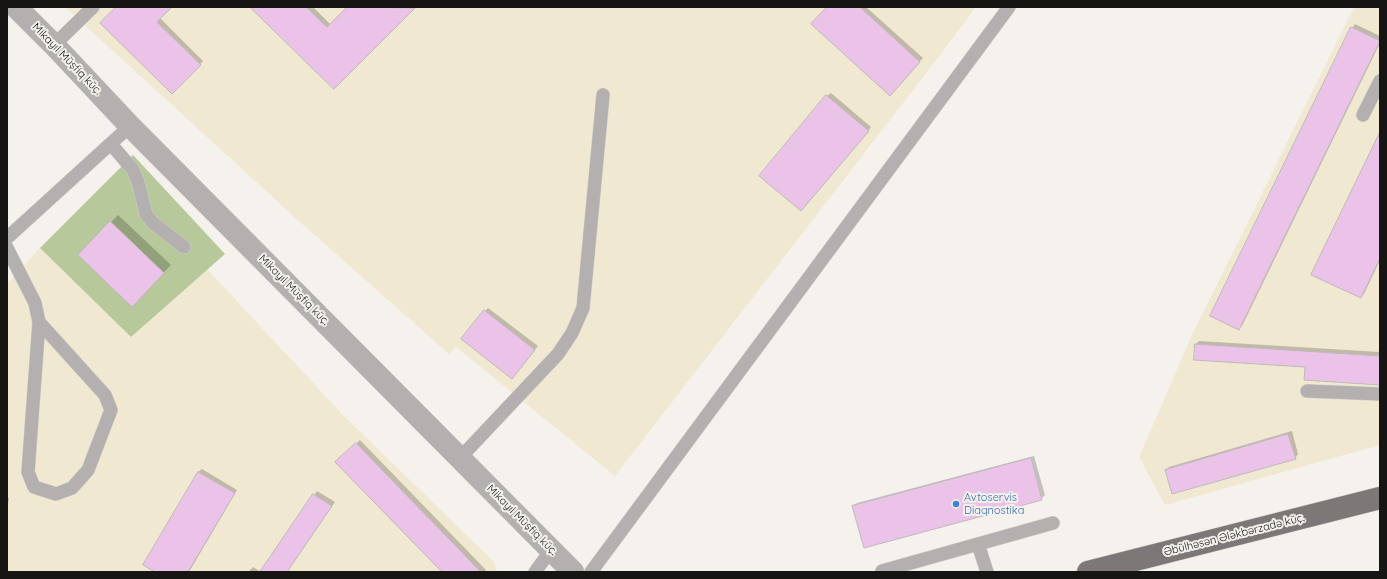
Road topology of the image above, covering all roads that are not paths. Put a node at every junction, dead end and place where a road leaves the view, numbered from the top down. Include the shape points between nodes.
1 (16, 7) edge
2 (93, 7) edge
3 (1009, 7) edge
4 (54, 45) junction
5 (1380, 81) edge
6 (603, 95) dead end
7 (1363, 115) dead end
8 (130, 126) junction
9 (111, 144) junction
10 (7, 238) edge
11 (184, 247) dead end
12 (7, 248) edge
13 (39, 322) junction
14 (1307, 391) dead end
15 (1380, 394) edge
16 (460, 458) junction
17 (1380, 498) edge
18 (1053, 523) dead end
19 (978, 544) junction
20 (551, 550) junction
21 (1119, 568) edge
22 (882, 571) dead end
23 (535, 572) edge
24 (573, 572) edge
25 (590, 572) edge
26 (987, 572) edge
27 (1088, 572) edge

1 - 4 street, Mikayıl Müşfiq küç.
2 - 4 lane
3 - 25 lane
4 - 8 street, Mikayıl Müşfiq küç.
5 - 7 lane
6 - 16 lane via 583,308 572,333 558,354
8 - 9 lane
8 - 16 street, Mikayıl Müşfiq küç.
9 - 10 lane
9 - 11 lane via 134,170 146,214 153,223
12 - 13 lane via 35,303
13 - 13 lane via 28,472 34,487 56,494 72,488 88,470 111,410 105,395
14 - 15 lane
16 - 20 street, Mikayıl Müşfiq küç.
17 - 21 main road, Əbülhəsən Ələkbərzadə küç.
18 - 19 lane
19 - 22 lane
19 - 26 lane
20 - 23 lane
20 - 24 street, Mikayıl Müşfiq küç.
21 - 27 main road, Əbülhəsən Ələkbərzadə küç.

